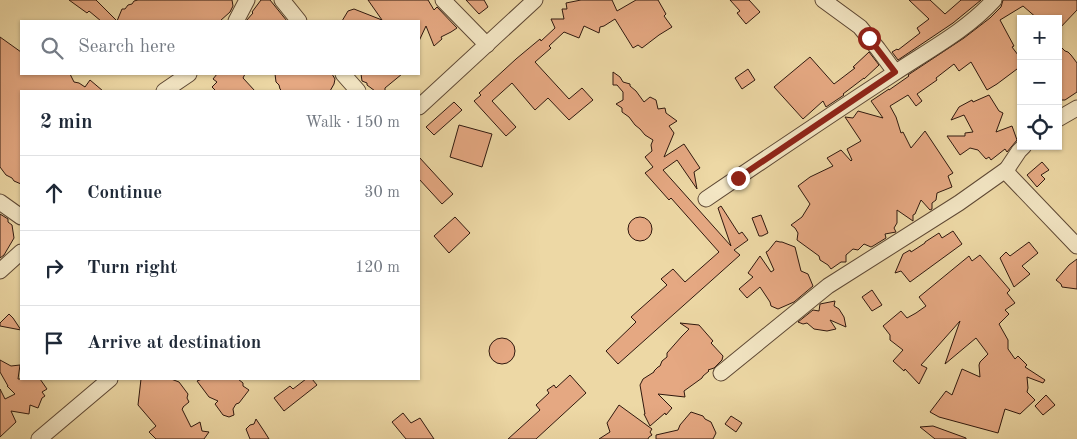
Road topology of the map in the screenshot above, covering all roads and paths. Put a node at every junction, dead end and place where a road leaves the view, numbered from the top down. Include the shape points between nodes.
1 (247, 0) edge
2 (282, 0) edge
3 (443, 0) edge
4 (535, 0) edge
5 (823, 0) edge
6 (994, 0) edge
7 (237, 20) edge
8 (298, 20) edge
9 (487, 45) junction
10 (895, 72) junction
11 (187, 75) edge
12 (344, 75) edge
13 (165, 90) edge
14 (357, 90) edge
15 (420, 106) edge
16 (1077, 108) edge
17 (1062, 117) edge
18 (1020, 150) edge
19 (1007, 169) junction
20 (706, 199) dead end
21 (0, 202) edge
22 (20, 216) edge
23 (1077, 246) edge
24 (20, 253) edge
25 (0, 271) edge
26 (721, 373) dead end
27 (109, 380) edge
28 (39, 439) edge

1 - 7 street
2 - 8 street
3 - 9 street
4 - 9 street
5 - 10 street via 860,27
6 - 10 street via 952,36
9 - 15 street
10 - 20 street
11 - 13 street
12 - 14 street
16 - 17 street
18 - 19 street
19 - 23 street via 1009,175
19 - 26 street via 828,286
21 - 22 street
24 - 25 street
27 - 28 street

